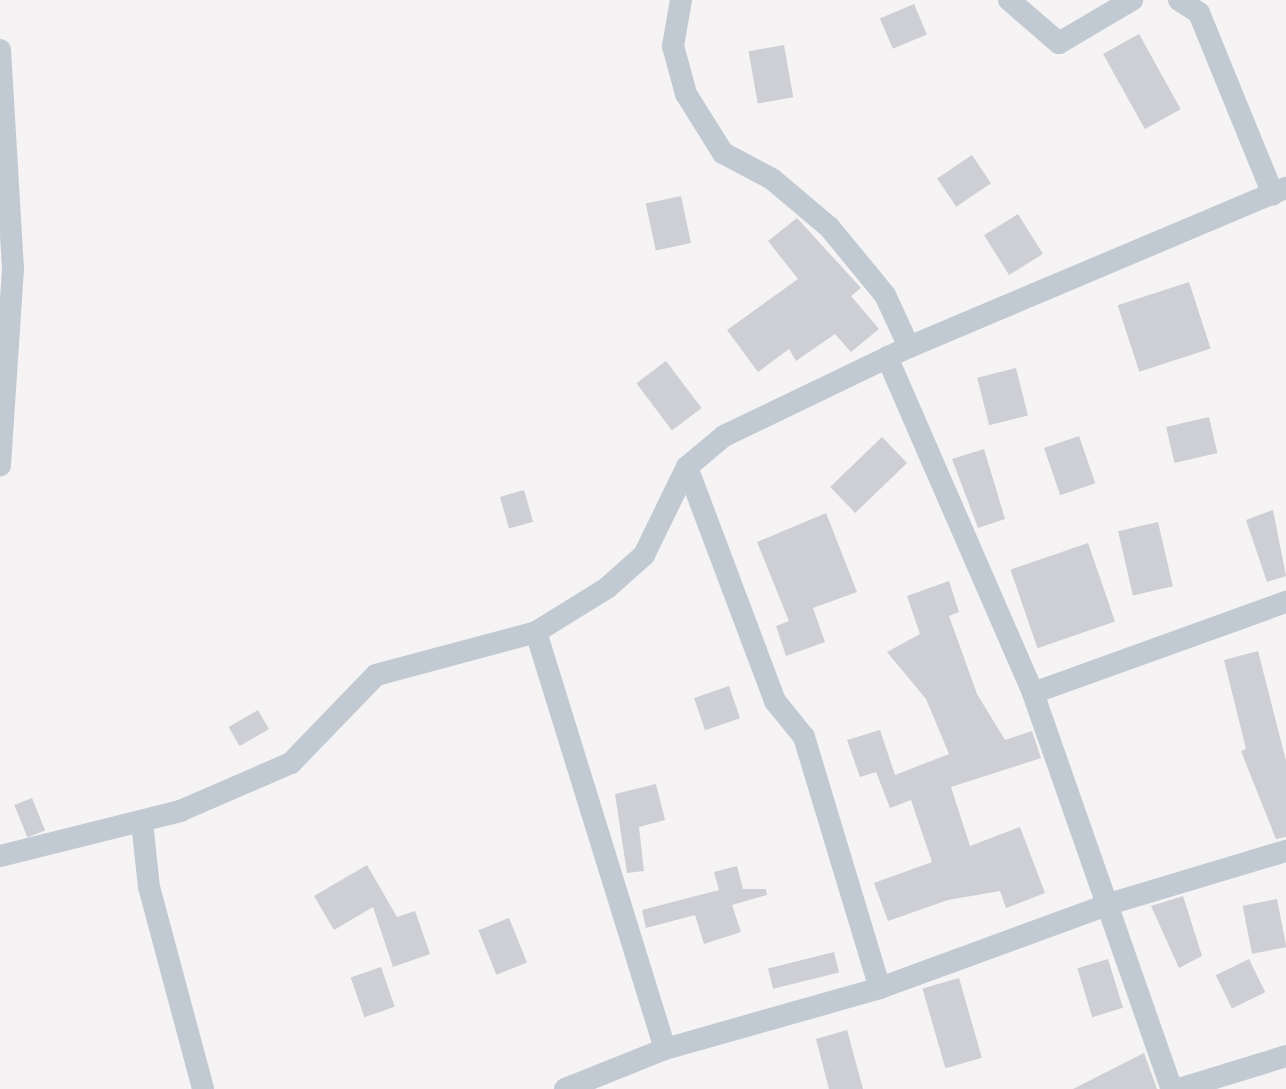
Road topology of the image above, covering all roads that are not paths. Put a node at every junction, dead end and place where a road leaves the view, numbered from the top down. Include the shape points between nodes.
1 (681, 0) edge
2 (1009, 0) edge
3 (1132, 0) edge
4 (1179, 0) edge
5 (0, 50) edge
6 (1280, 191) edge
7 (909, 347) junction
8 (887, 357) junction
9 (0, 466) edge
10 (687, 467) junction
11 (1286, 602) edge
12 (536, 632) junction
13 (1033, 693) junction
14 (142, 822) junction
15 (1286, 851) edge
16 (0, 856) edge
17 (1109, 904) junction
18 (880, 988) junction
19 (665, 1049) junction
20 (1286, 1056) edge
21 (203, 1089) edge
22 (565, 1089) edge
23 (1172, 1089) edge
24 (1179, 1089) edge

1 - 7 street via 676,58 686,94 723,153 772,179 829,227 885,295
2 - 3 street via 1059,43
4 - 6 street via 1199,13
5 - 9 street via 13,269
6 - 7 street
7 - 8 street
8 - 10 street via 724,436
8 - 13 street
10 - 12 street via 644,555
10 - 18 street via 775,701 804,737
11 - 13 street
12 - 14 street via 376,675 291,763
12 - 19 street
13 - 17 street
14 - 16 street
14 - 21 street via 149,887
15 - 17 street
17 - 18 street
17 - 23 street
18 - 19 street
19 - 22 street
20 - 24 street

